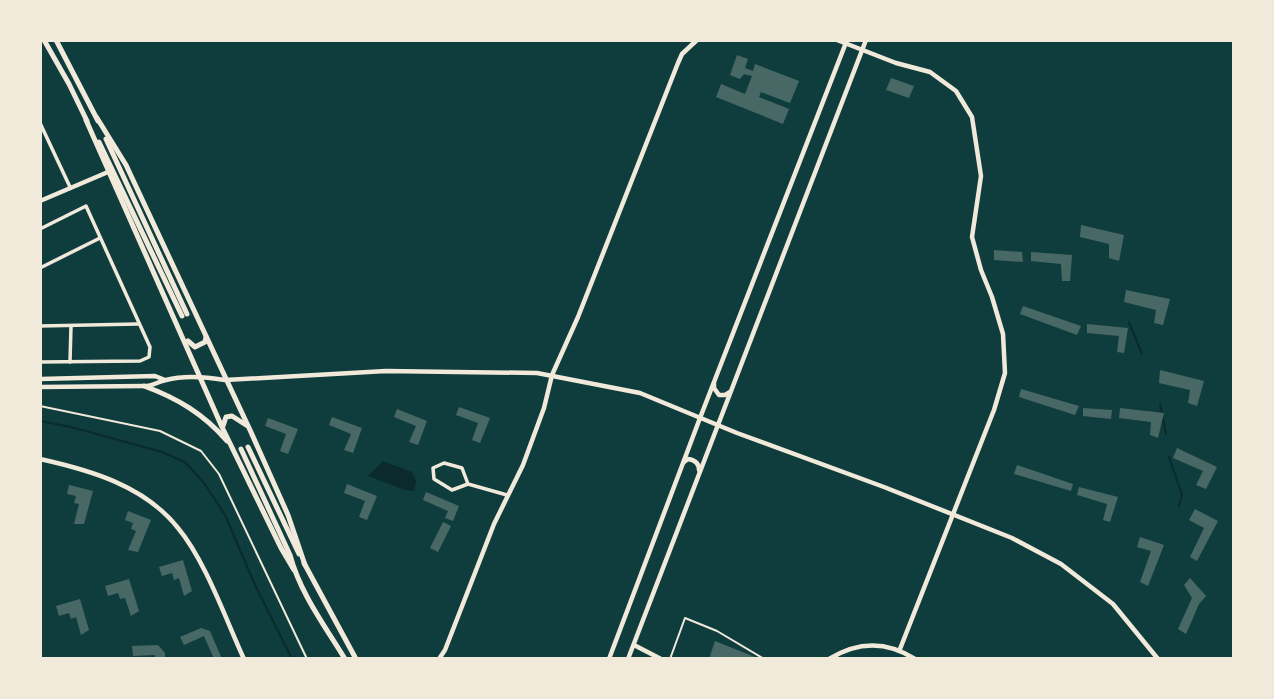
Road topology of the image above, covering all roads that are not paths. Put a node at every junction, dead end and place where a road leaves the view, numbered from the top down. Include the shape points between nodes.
1 (44, 40) edge
2 (56, 40) edge
3 (697, 40) edge
4 (837, 40) edge
5 (866, 40) edge
6 (847, 42) edge
7 (862, 50) junction
8 (97, 118) junction
9 (86, 120) junction
10 (40, 123) edge
11 (108, 172) junction
12 (70, 187) junction
13 (40, 201) edge
14 (40, 229) edge
15 (100, 238) junction
16 (41, 265) edge
17 (138, 324) junction
18 (71, 325) junction
19 (40, 326) edge
20 (184, 336) junction
21 (206, 337) junction
22 (40, 362) edge
23 (69, 362) junction
24 (552, 375) junction
25 (201, 377) junction
26 (40, 379) edge
27 (166, 380) junction
28 (225, 380) junction
29 (714, 382) junction
30 (144, 386) junction
31 (40, 387) edge
32 (732, 388) junction
33 (700, 418) junction
34 (718, 425) junction
35 (222, 427) junction
36 (250, 430) junction
37 (241, 449) junction
38 (40, 458) edge
39 (682, 466) junction
40 (699, 474) junction
41 (468, 484) junction
42 (507, 495) junction
43 (953, 514) junction
44 (304, 565) junction
45 (633, 645) junction
46 (900, 649) junction
47 (244, 659) edge
48 (345, 659) edge
49 (356, 659) edge
50 (439, 659) edge
51 (609, 659) edge
52 (628, 659) edge
53 (661, 659) edge
54 (670, 659) edge
55 (764, 659) edge
56 (830, 659) edge
57 (915, 659) edge
58 (1158, 659) edge

1 - 9 main road
2 - 8 main road
3 - 24 street via 678,63
4 - 6 street
5 - 7 street
6 - 7 street
6 - 29 street
7 - 32 street
7 - 43 street via 930,72 956,91 972,117 981,176 972,237 1003,334 1005,373
8 - 9 main road via 184,315
8 - 21 main road via 126,165
9 - 11 main road
10 - 12 street
11 - 12 street
11 - 20 main road
12 - 13 street
14 - 15 street via 86,206
15 - 16 street
15 - 17 street
17 - 18 street
17 - 23 street via 149,357
18 - 19 street
18 - 23 street
20 - 21 main road via 195,347
20 - 25 main road
21 - 28 main road
22 - 23 street
24 - 28 street via 386,371
24 - 33 street via 640,393
24 - 42 street via 528,454
25 - 27 street
25 - 28 street
25 - 35 main road
26 - 27 street via 155,376
27 - 30 street
28 - 36 main road
29 - 32 street via 719,395 729,394
29 - 33 street
30 - 31 street
30 - 37 main road via 190,407
32 - 34 street
33 - 34 street
33 - 39 street
34 - 40 street
34 - 43 street
35 - 36 main road via 226,417 232,416
35 - 37 main road
36 - 44 main road via 288,515
37 - 44 main road
37 - 48 main road via 260,507
38 - 47 street via 103,475 165,513 193,549
39 - 40 street via 693,459
39 - 51 street
40 - 45 street
41 - 41 street via 463,468 444,463 433,468 434,479 452,490
41 - 42 street
42 - 50 street
43 - 46 street
43 - 58 street via 1062,564 1113,604
44 - 49 main road
45 - 52 street
45 - 53 street
46 - 56 street via 874,644 848,649
46 - 57 street
54 - 55 lane via 685,618

